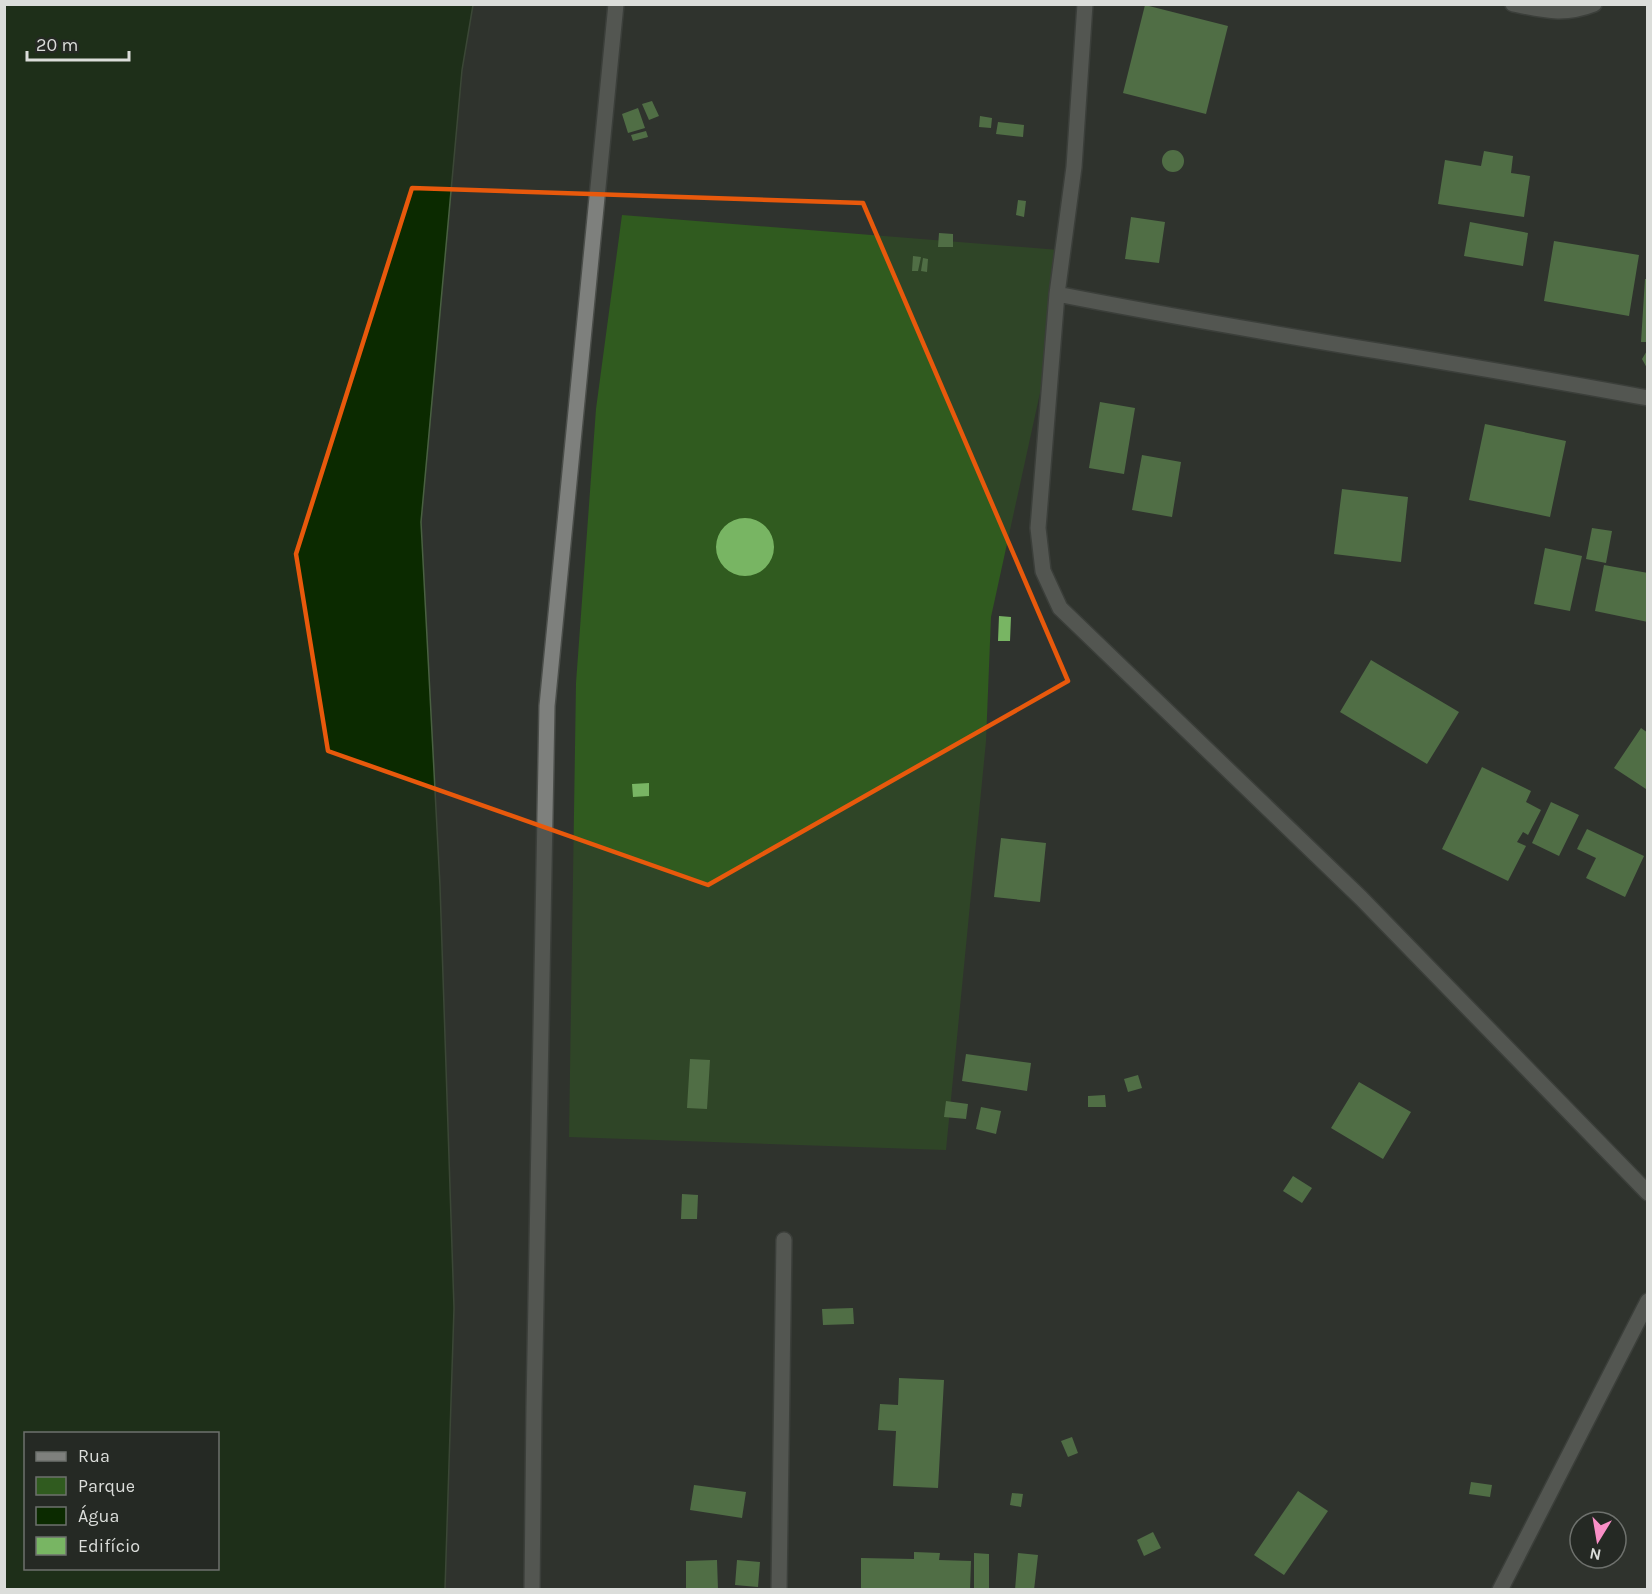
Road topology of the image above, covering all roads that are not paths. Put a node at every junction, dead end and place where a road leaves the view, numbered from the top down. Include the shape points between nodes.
1 (616, 4) edge
2 (1085, 4) edge
3 (1513, 4) edge
4 (1586, 6) edge
5 (1057, 294) junction
6 (1647, 398) edge
7 (1647, 1193) edge
8 (784, 1240) dead end
9 (1647, 1301) edge
10 (532, 1590) edge
11 (779, 1590) edge
12 (1500, 1590) edge

1 - 10 street via 547,706
2 - 5 street via 1074,167
3 - 4 street via 1556,12
5 - 6 street
5 - 7 street via 1038,528 1043,571 1060,608 1361,898
8 - 11 street
9 - 12 street

